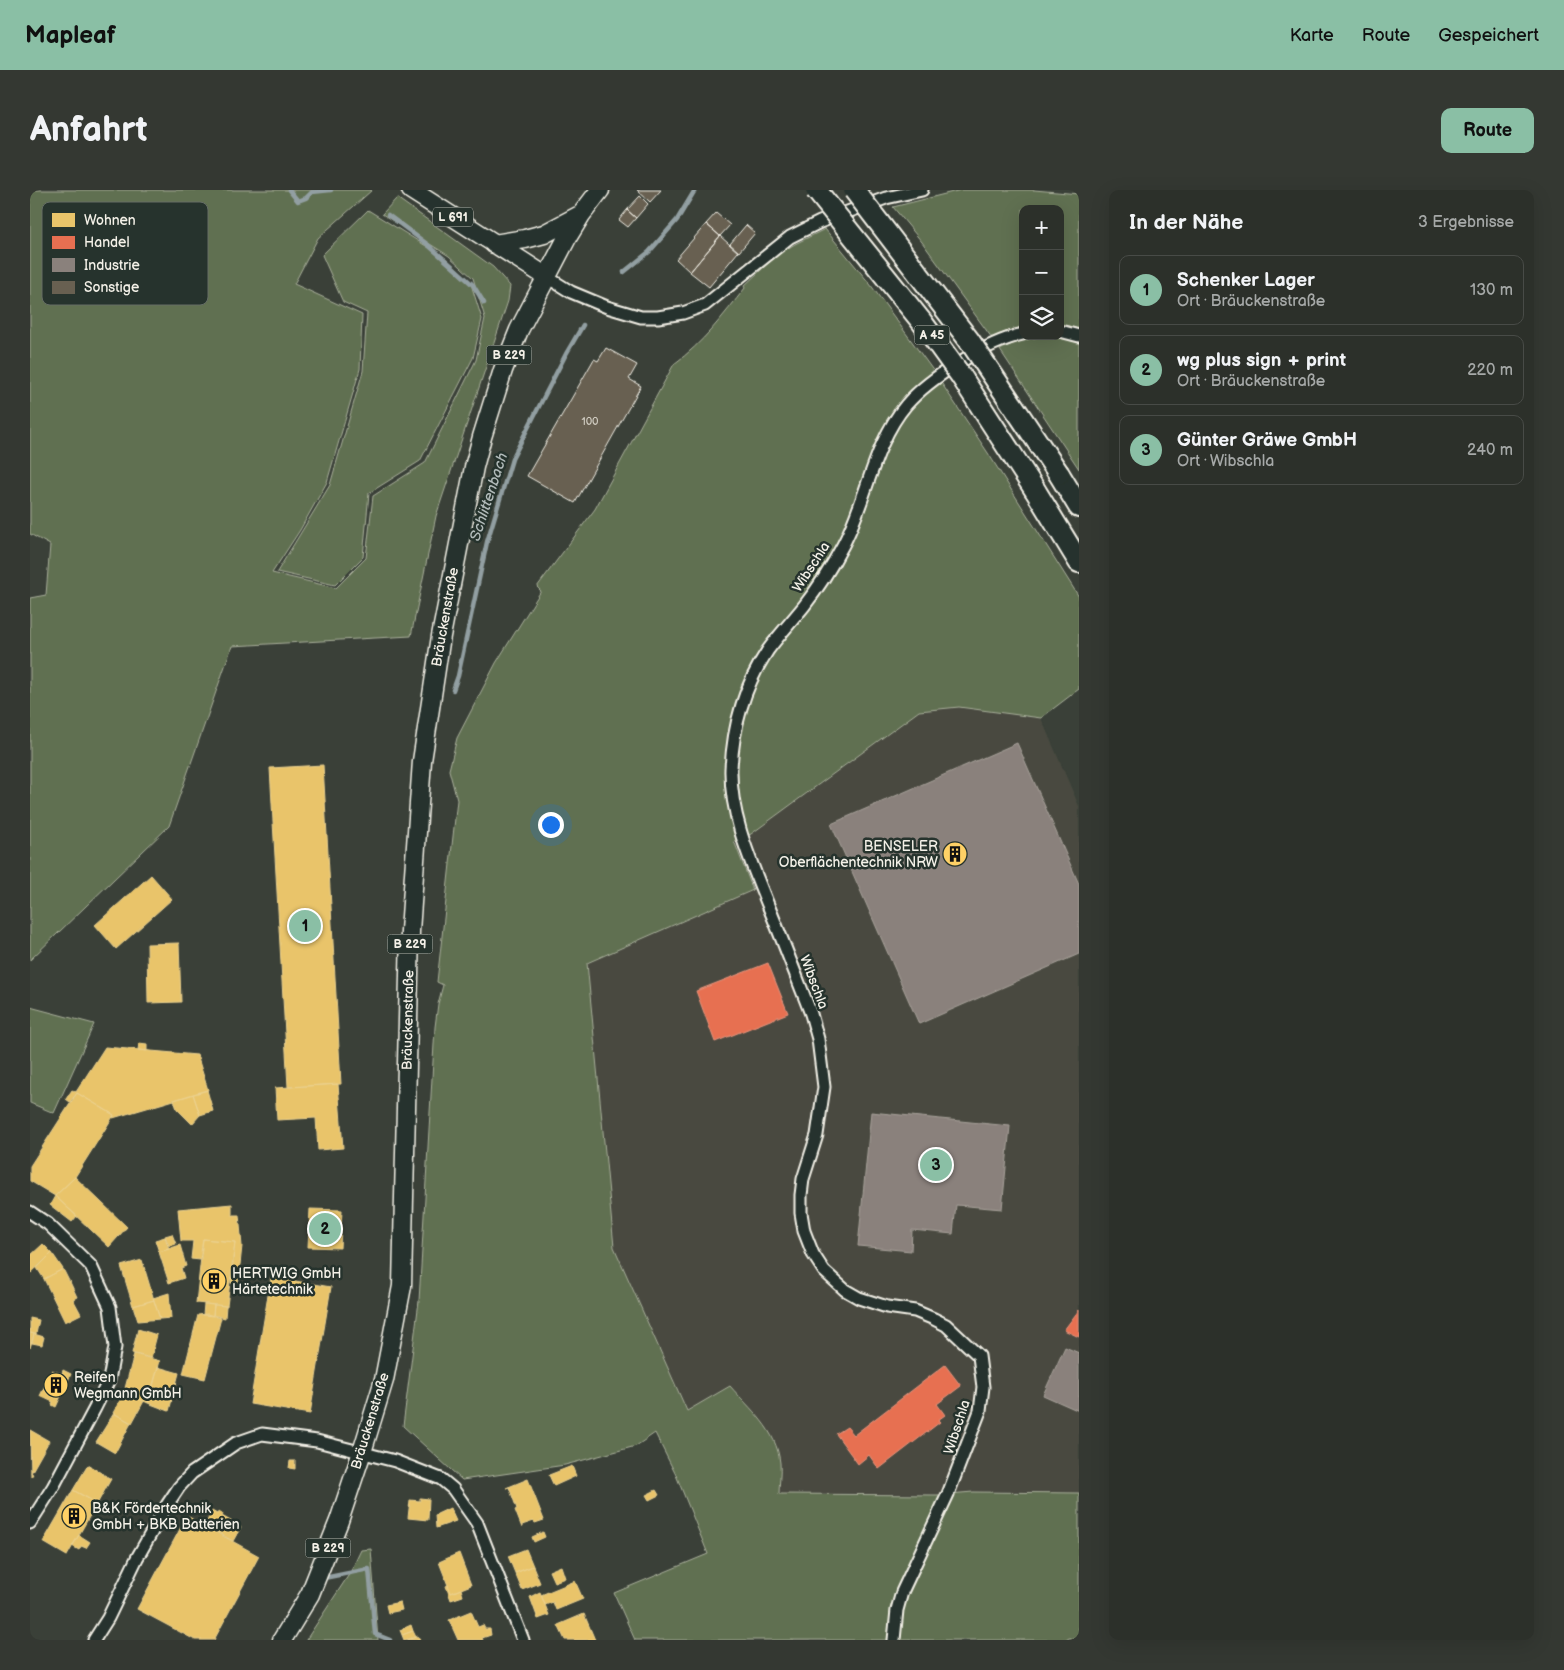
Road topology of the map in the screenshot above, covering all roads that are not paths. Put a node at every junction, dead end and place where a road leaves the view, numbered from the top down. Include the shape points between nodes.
1 (411, 190) edge
2 (600, 190) edge
3 (816, 190) edge
4 (854, 190) edge
5 (922, 190) edge
6 (581, 215) junction
7 (494, 244) junction
8 (547, 277) junction
9 (1064, 332) edge
10 (1019, 335) edge
11 (1079, 336) edge
12 (1079, 507) edge
13 (1079, 562) edge
14 (30, 1212) edge
15 (362, 1452) junction
16 (30, 1523) edge
17 (94, 1640) edge
18 (282, 1640) edge
19 (523, 1640) edge
20 (894, 1640) edge

1 - 7 main road, L 691
2 - 6 main road, B 229
3 - 13 highway, A 45, bridge via 961,376
4 - 12 highway, A 45, bridge via 969,340
5 - 8 street via 886,198 820,222 790,237 706,305 683,313 641,317 571,292
6 - 7 main road, B 229 via 544,234
6 - 8 main road, B 229
7 - 8 main road, L 691
8 - 15 main road, Bräuckenstraße / B 229 via 519,330 482,437 441,636 422,761 410,931 402,1286 384,1380
9 - 11 street
10 - 20 street, Wibschla via 995,343 936,377 904,407 888,432 859,509 834,562 756,671 742,703 733,745 733,798 743,837 818,1039 824,1087 822,1107 800,1195 808,1244 824,1271 845,1290 887,1308 934,1318 979,1356 983,1388 980,1411 954,1478 902,1592
14 - 16 street via 48,1224 91,1266 110,1306 115,1347 109,1380 53,1487
15 - 17 street via 317,1441 262,1434 236,1443 192,1473 166,1505
15 - 18 main road, Bräuckenstraße / B 229 via 310,1594
15 - 19 street via 419,1470 454,1489 477,1523

